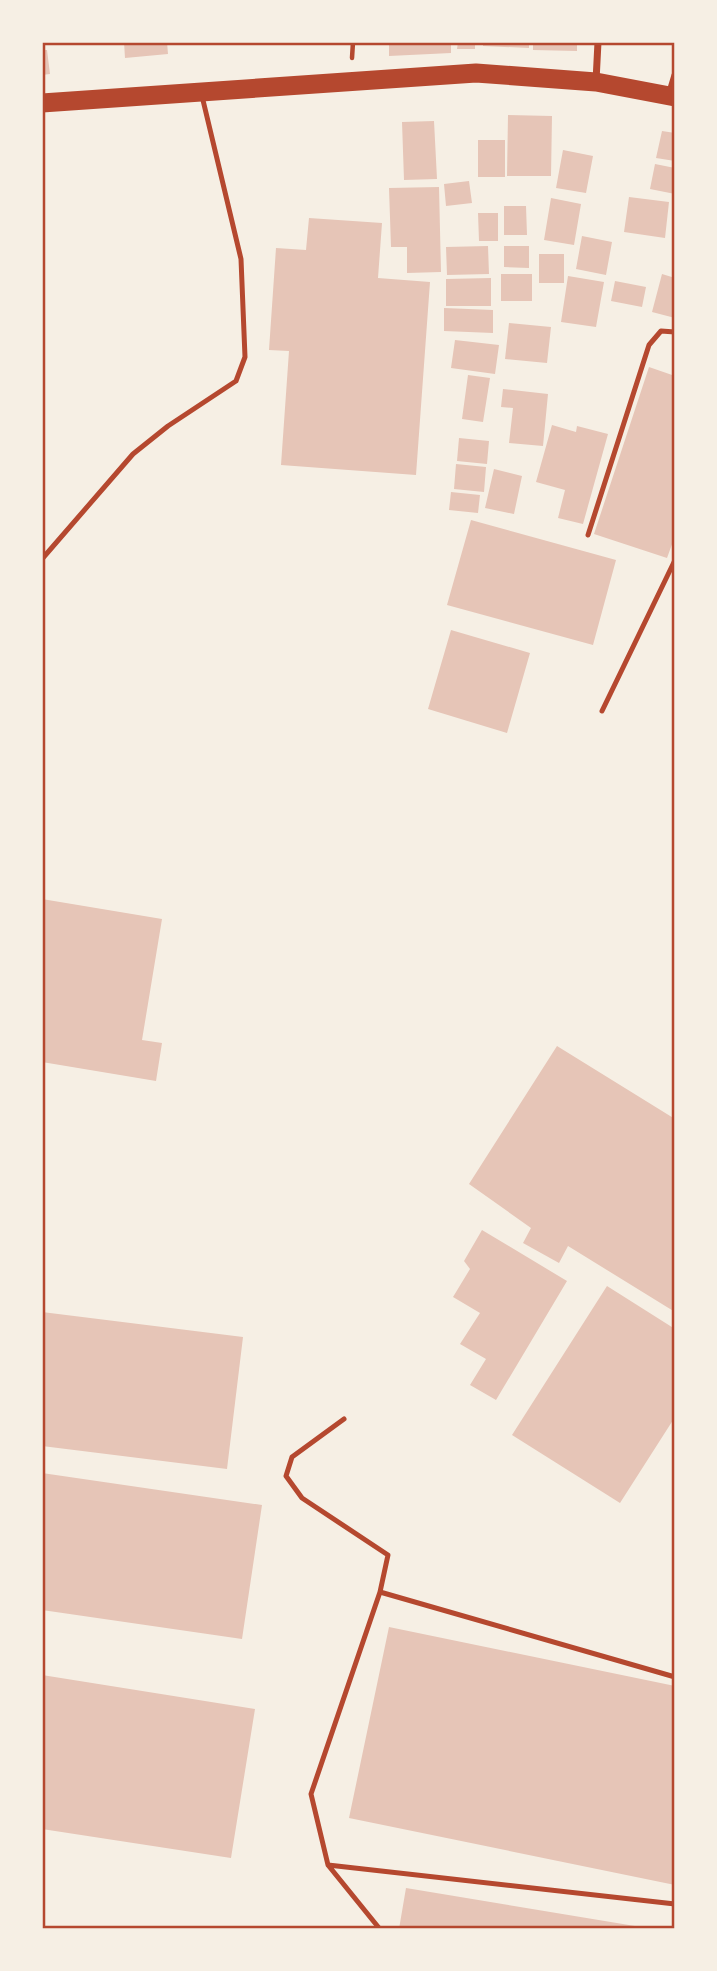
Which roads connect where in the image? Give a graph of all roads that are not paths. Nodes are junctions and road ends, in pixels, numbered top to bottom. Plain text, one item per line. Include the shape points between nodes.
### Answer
1 (598, 42) edge
2 (675, 75) edge
3 (596, 82) junction
4 (202, 93) junction
5 (672, 96) edge
6 (42, 103) edge
7 (675, 332) edge
8 (588, 535) dead end
9 (42, 559) edge
10 (675, 560) edge
11 (602, 711) dead end
12 (344, 1419) dead end
13 (380, 1592) junction
14 (675, 1677) edge
15 (328, 1865) junction
16 (675, 1904) edge
17 (379, 1928) edge

1 - 3 street
2 - 5 street
3 - 4 highway via 475,73
3 - 5 highway
4 - 6 highway
4 - 9 lane via 241,258 245,357 236,381 133,454
7 - 8 lane via 661,331 649,345
10 - 11 lane
12 - 13 lane via 292,1457 286,1476 302,1498 388,1556
13 - 14 lane
13 - 15 lane via 311,1794
15 - 16 lane
15 - 17 lane

